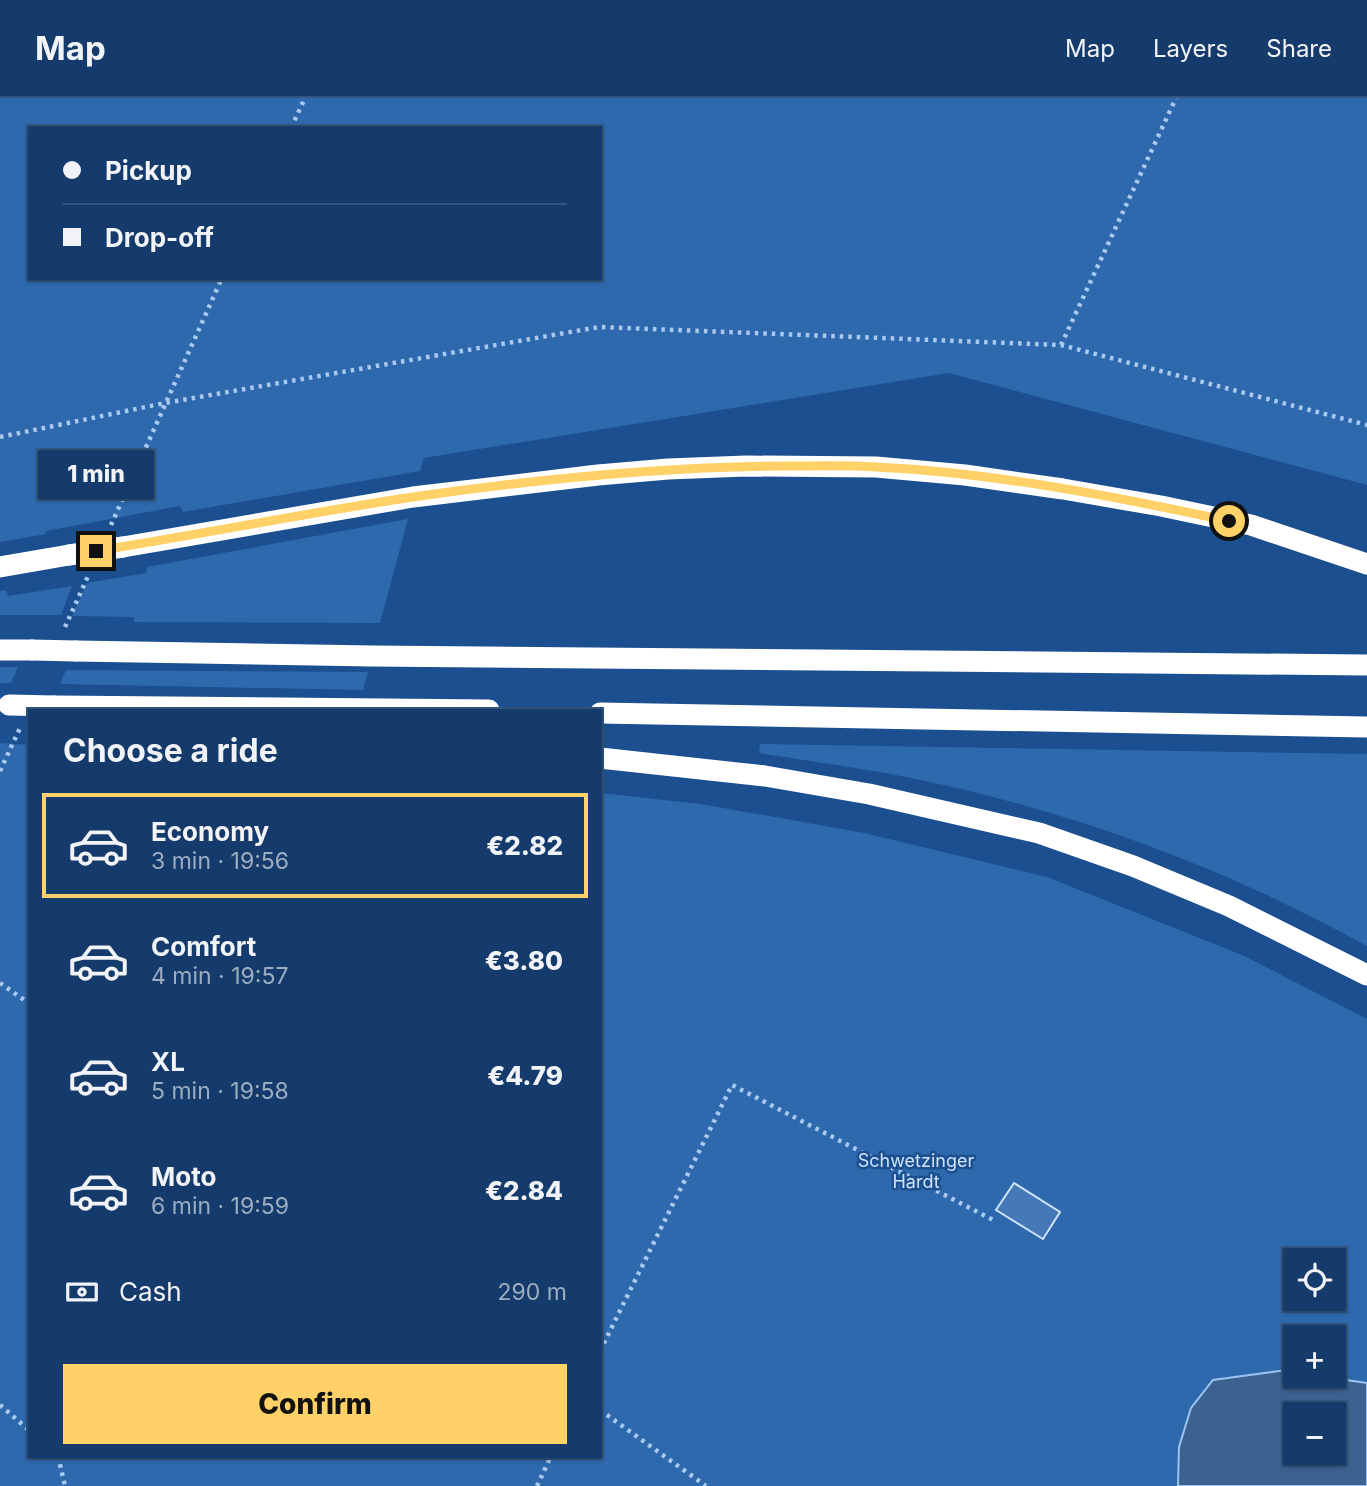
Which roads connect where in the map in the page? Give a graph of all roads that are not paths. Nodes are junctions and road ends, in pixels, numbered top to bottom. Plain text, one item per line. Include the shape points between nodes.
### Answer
1 (1367, 564) edge
2 (0, 567) edge
3 (0, 650) edge
4 (1367, 665) edge
5 (4, 705) edge
6 (159, 706) junction
7 (177, 709) edge
8 (406, 709) edge
9 (602, 713) edge
10 (1367, 727) edge
11 (602, 758) edge
12 (1367, 975) edge

1 - 2 highway, bridge via 1251,525 1063,489 876,467 746,466 598,475 414,497
3 - 4 highway, bridge
5 - 6 highway, bridge
6 - 7 highway
6 - 8 highway
9 - 10 highway
11 - 12 highway via 778,778 1039,833 1229,906

